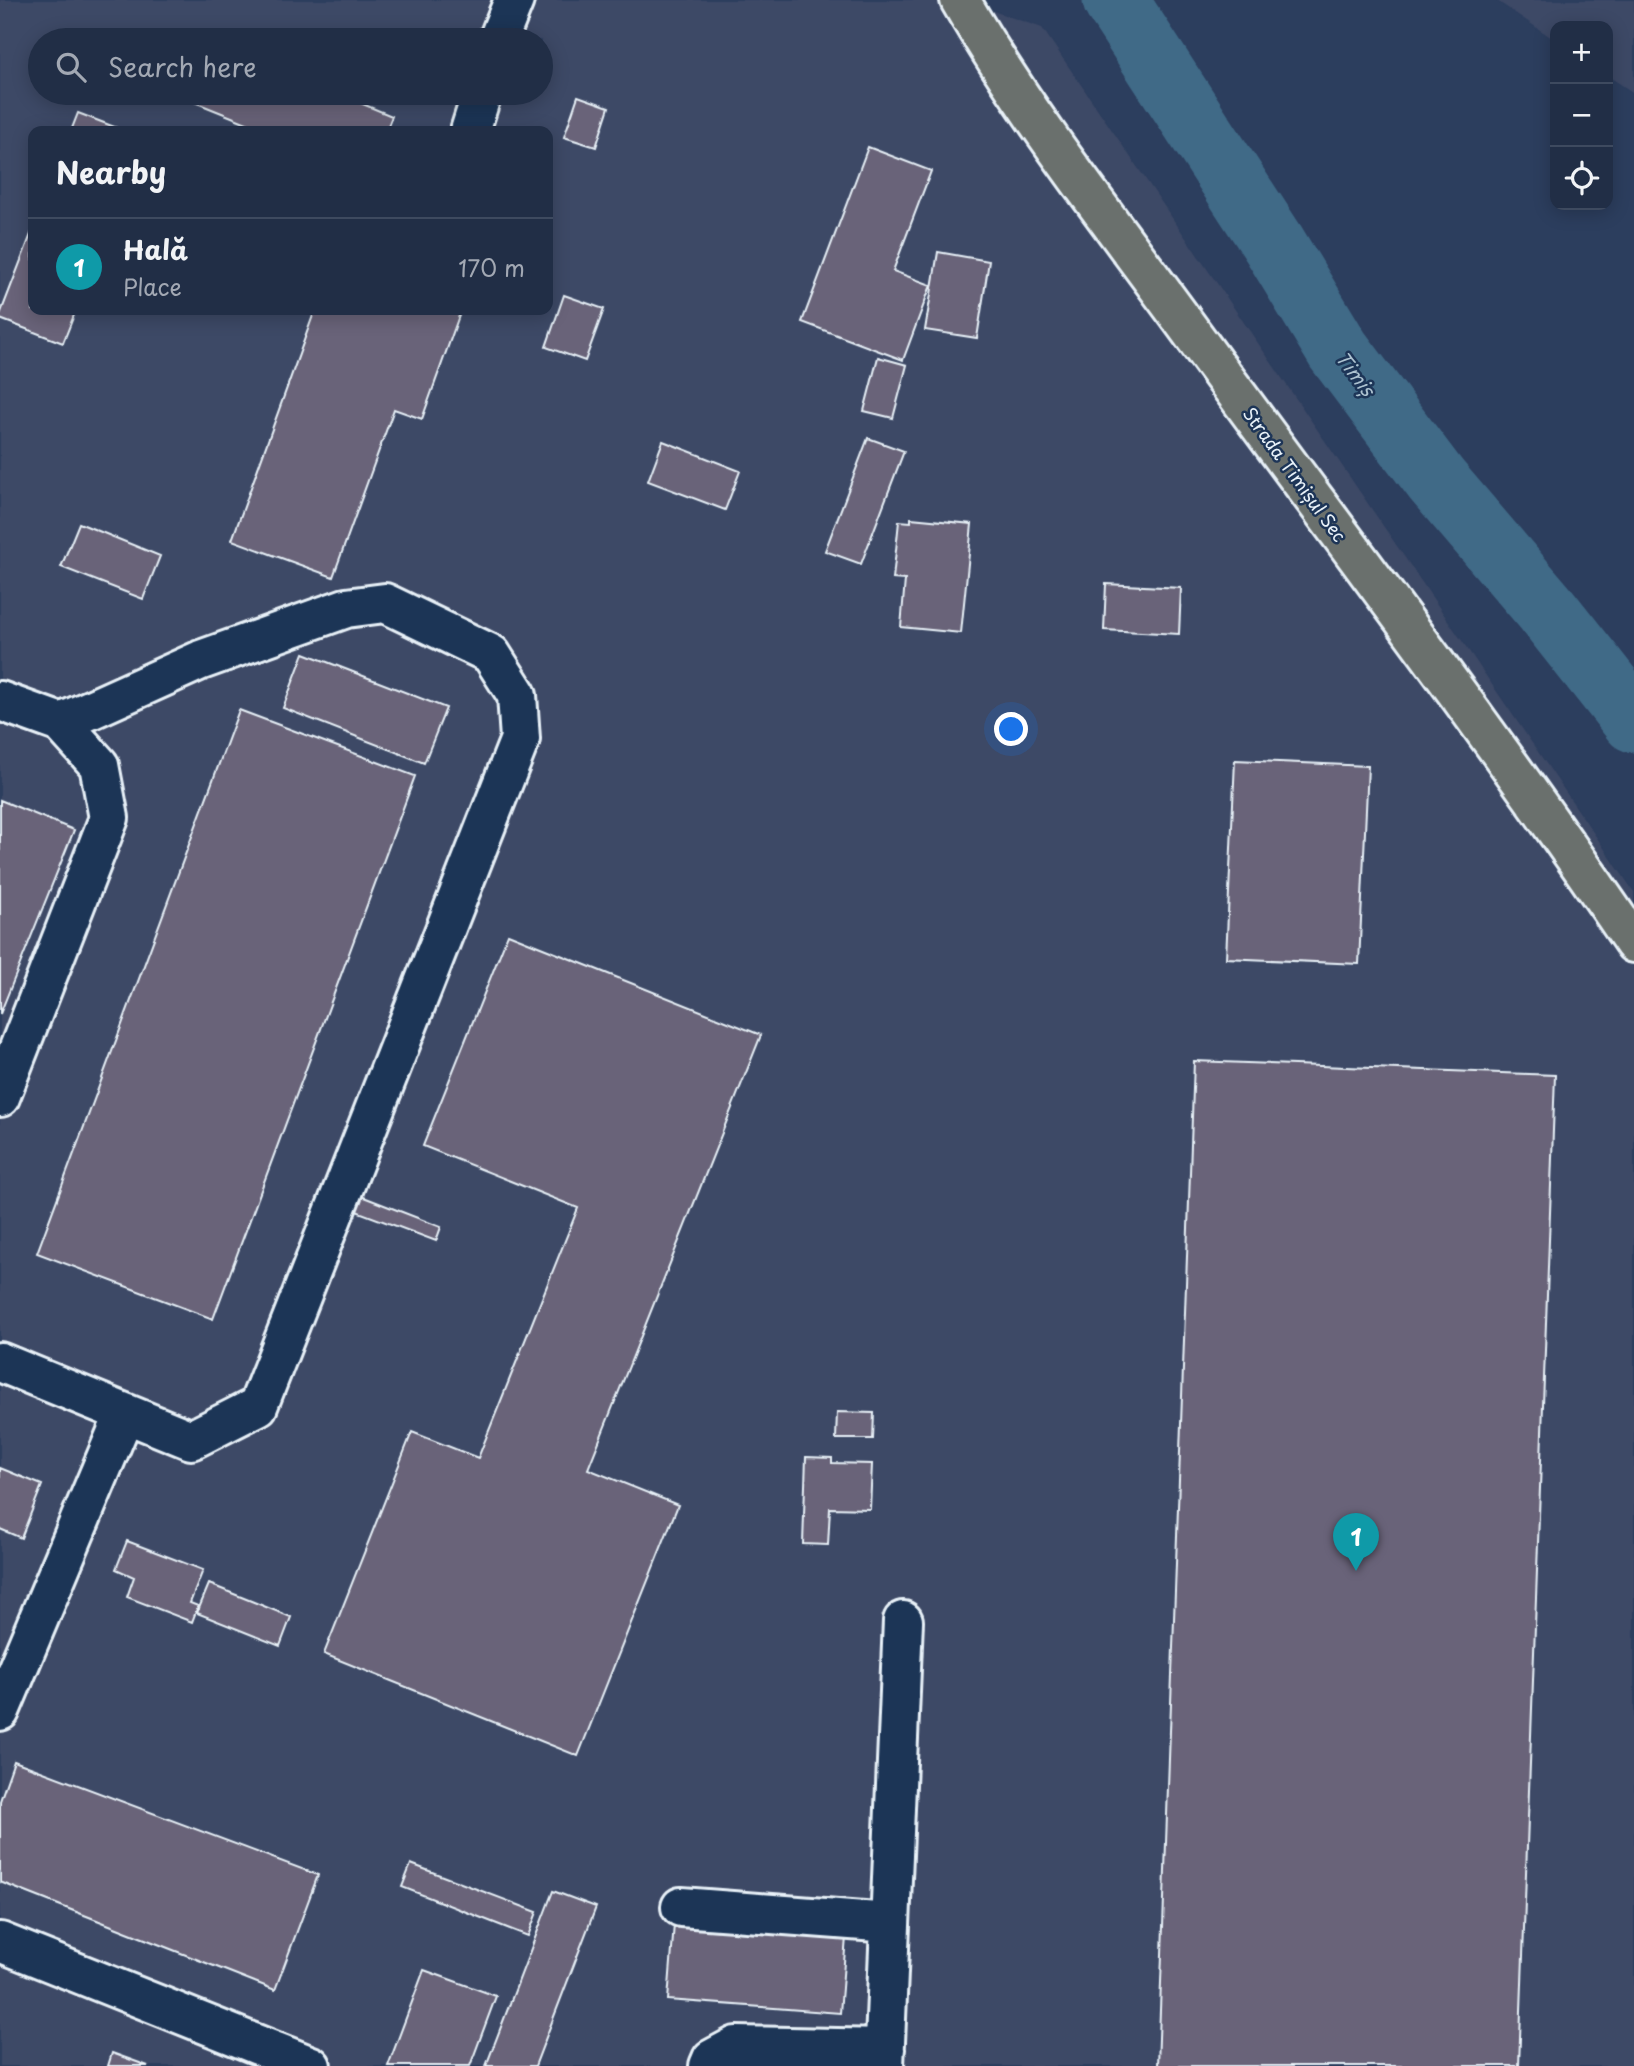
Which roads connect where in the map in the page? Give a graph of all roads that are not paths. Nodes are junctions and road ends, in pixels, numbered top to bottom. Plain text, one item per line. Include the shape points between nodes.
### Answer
1 (514, 0) edge
2 (960, 0) edge
3 (503, 28) edge
4 (478, 105) edge
5 (472, 126) edge
6 (0, 701) edge
7 (61, 723) junction
8 (1634, 943) edge
9 (0, 1097) edge
10 (0, 1362) edge
11 (125, 1413) junction
12 (903, 1621) dead end
13 (0, 1711) edge
14 (681, 1907) dead end
15 (890, 1923) junction
16 (0, 1942) edge
17 (885, 2057) edge
18 (311, 2066) edge
19 (709, 2066) edge

1 - 3 street
2 - 8 main road, Strada Timișul Sec via 1044,129 1541,808
4 - 5 street
6 - 7 street
7 - 9 street via 99,765 109,818
7 - 11 street via 201,660 346,608 386,603 491,654 517,695 520,739 258,1406 191,1440
10 - 11 street
11 - 13 street
12 - 15 street
14 - 15 street
15 - 17 street
16 - 18 street
17 - 19 street via 736,2046 712,2059

